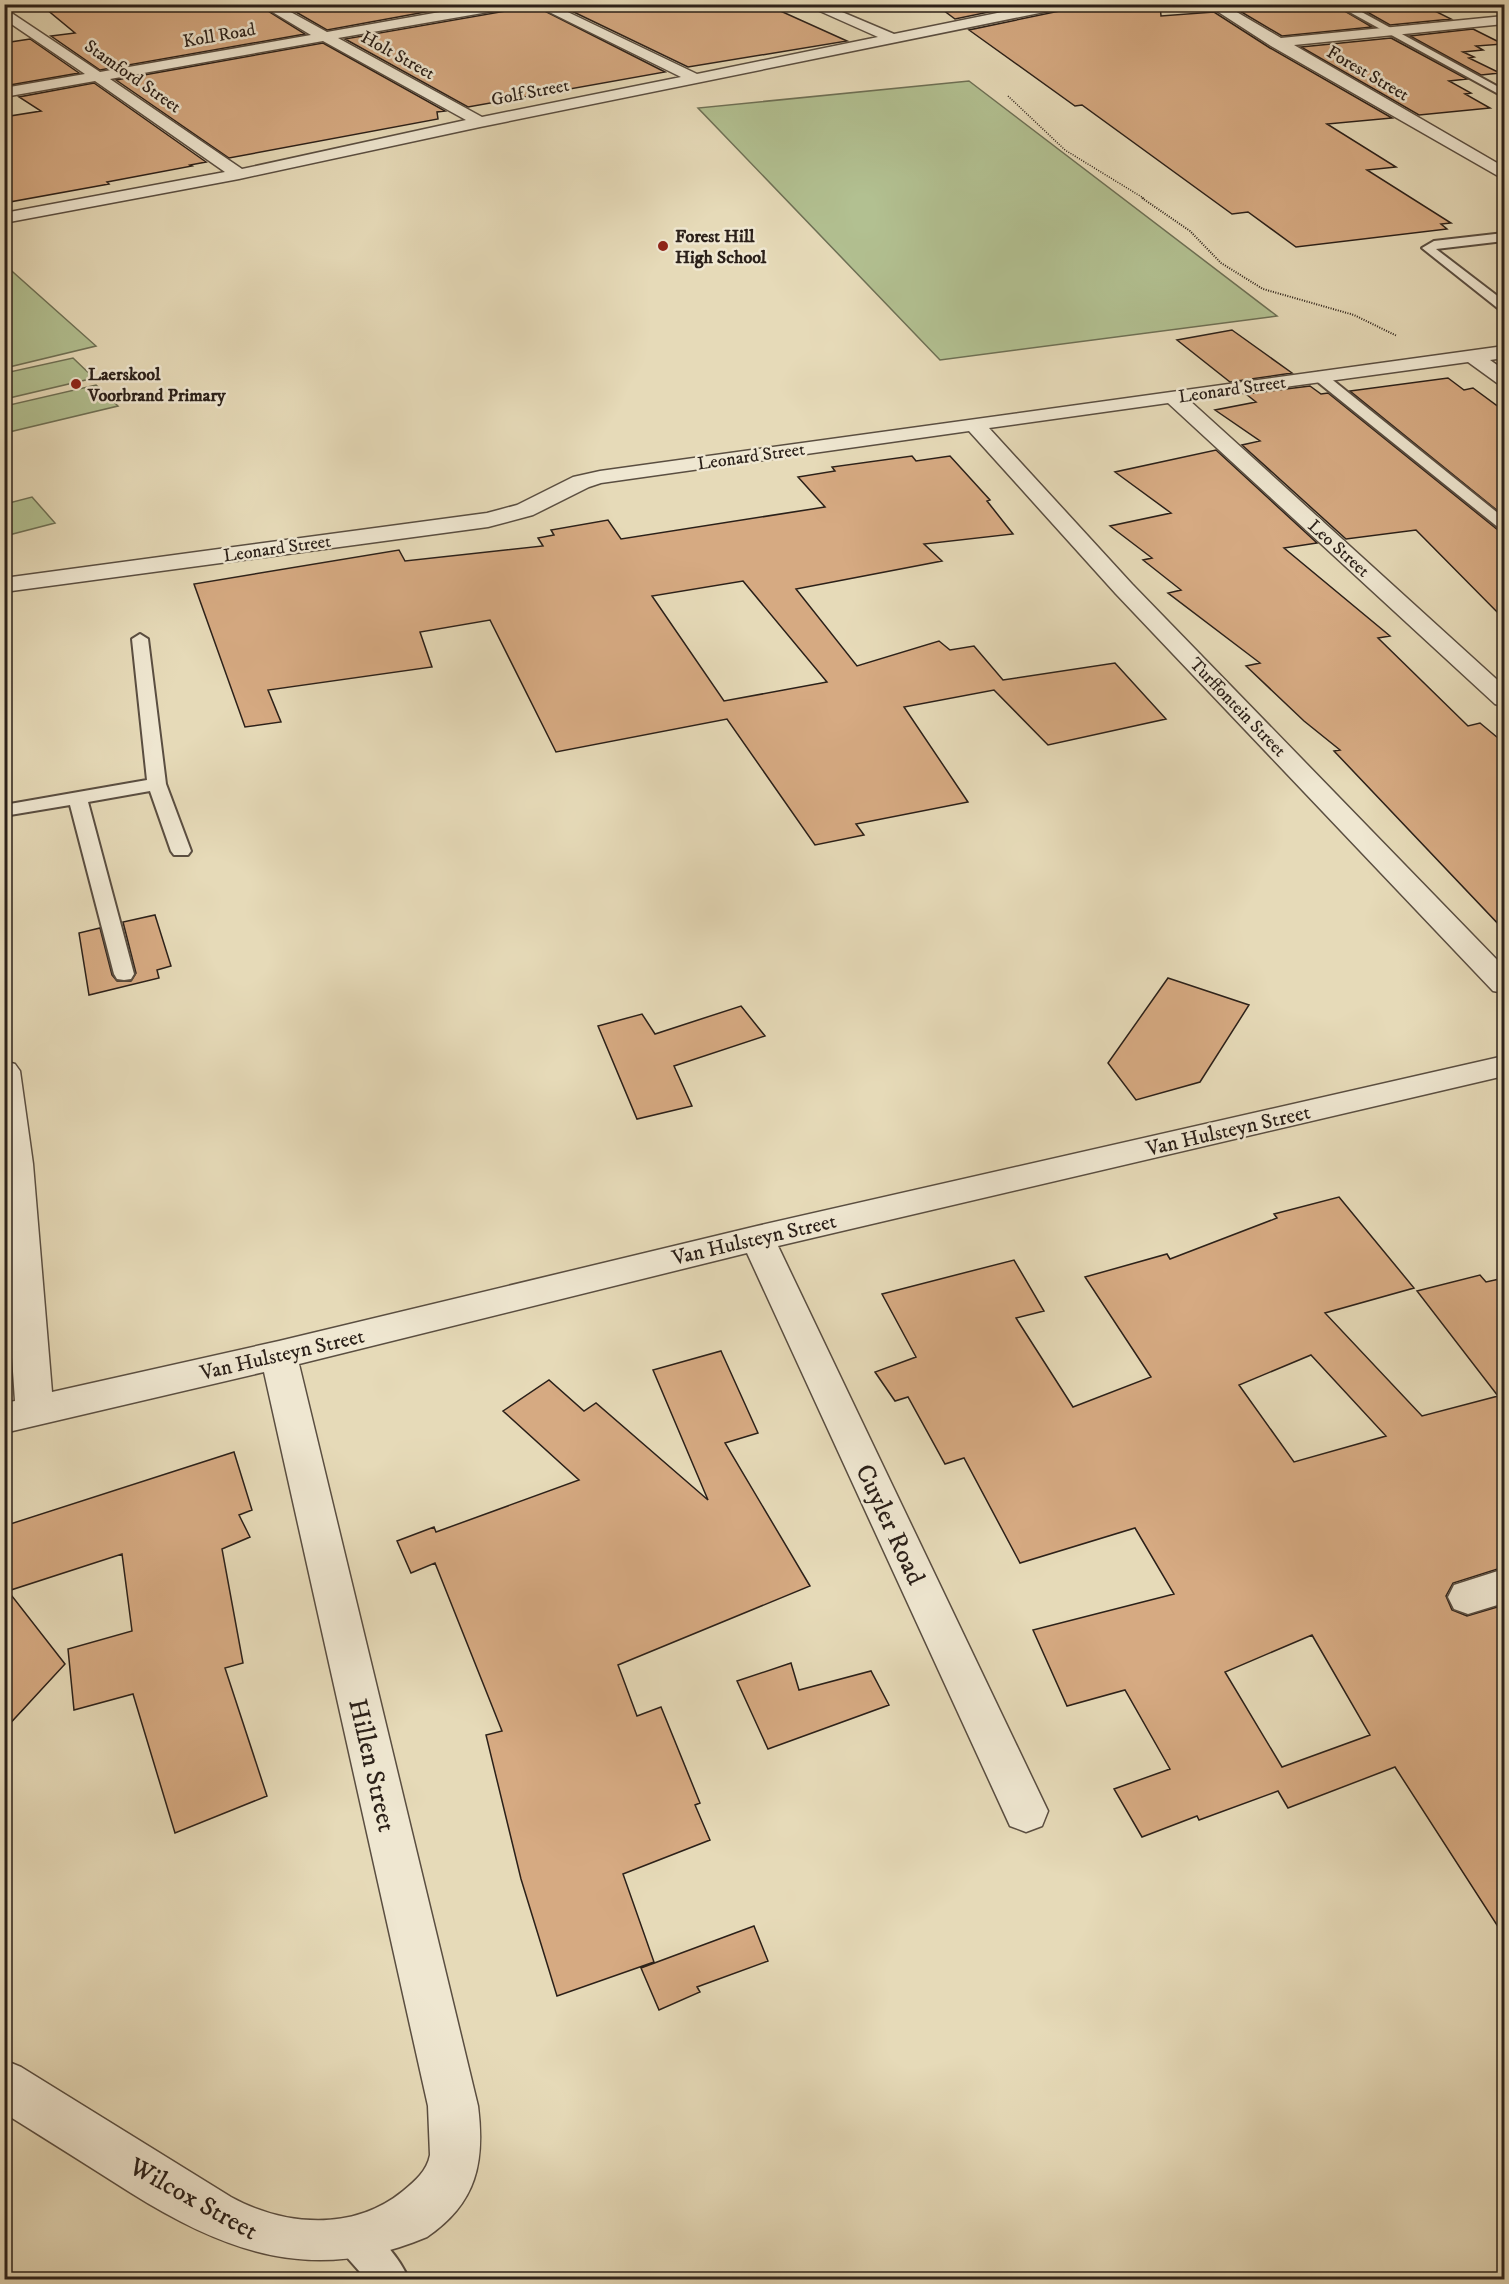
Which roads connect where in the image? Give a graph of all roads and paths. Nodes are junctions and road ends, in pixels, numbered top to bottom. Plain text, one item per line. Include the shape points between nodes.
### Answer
1 (266, 4) edge
2 (511, 4) edge
3 (539, 4) edge
4 (810, 4) edge
5 (1064, 4) edge
6 (1212, 4) edge
7 (1339, 4) edge
8 (1473, 9) dead end
9 (4, 12) edge
10 (1502, 22) edge
11 (1388, 32) junction
12 (324, 37) junction
13 (894, 39) junction
14 (1276, 43) junction
15 (99, 76) junction
16 (697, 78) junction
17 (4, 93) edge
18 (1504, 94) edge
19 (1008, 96) dead end
20 (480, 122) junction
21 (239, 174) junction
22 (1504, 174) edge
23 (4, 218) edge
24 (1504, 237) edge
25 (1504, 307) edge
26 (1504, 352) edge
27 (1472, 356) junction
28 (1437, 361) junction
29 (1319, 376) junction
30 (1504, 379) edge
31 (1173, 397) junction
32 (975, 425) junction
33 (1504, 525) edge
34 (4, 585) edge
35 (140, 639) dead end
36 (1504, 699) edge
37 (157, 784) junction
38 (78, 799) junction
39 (4, 812) edge
40 (181, 851) dead end
41 (124, 974) dead end
42 (1504, 984) edge
43 (1504, 1066) edge
44 (4, 1071) edge
45 (757, 1238) junction
46 (279, 1355) junction
47 (20, 1414) edge
48 (1026, 1811) dead end
49 (4, 2084) edge
50 (453, 2175) joint
51 (357, 2241) junction
52 (391, 2280) edge

1 - 12 street, Holt Street
2 - 12 street, Koll Road
3 - 16 street
4 - 13 street
5 - 13 street, Golf Street
6 - 14 street, Forest Street
7 - 11 lane
8 - 10 street
9 - 15 street, Stamford Street
10 - 11 street
11 - 14 street
11 - 18 lane
12 - 15 street, Koll Road
12 - 20 street, Holt Street
13 - 16 street, Golf Street
14 - 22 street, Forest Street
15 - 17 street, Koll Road
15 - 21 street, Stamford Street
16 - 20 street, Golf Street
19 - 28 path via 1065,150 1157,207 1190,231 1221,263 1263,289 1354,315 1386,329
20 - 21 street, Golf Street
21 - 23 street, Golf Street
24 - 25 lane via 1428,248
26 - 27 street, Leonard Street
27 - 28 street, Leonard Street
27 - 30 street
28 - 29 street, Leonard Street
29 - 31 street, Leonard Street
29 - 33 lane
31 - 32 street, Leonard Street
31 - 36 street, Leo Street
32 - 34 street, Leonard Street via 600,477 581,482 525,510 488,520
32 - 42 street, Turffontein Street via 1124,589
35 - 37 lane
37 - 38 lane
37 - 40 lane
38 - 39 lane
38 - 41 lane
43 - 45 street, Van Hulsteyn Street
44 - 47 street via 16,1164
45 - 46 street, Van Hulsteyn Street
45 - 48 street, Cuyler Road
46 - 47 street, Van Hulsteyn Street
46 - 50 street, Hillen Street via 453,2106 457,2140
49 - 51 street, Wilcox Street via 240,2229 279,2243 317,2246
50 - 51 street, Wilcox Street via 429,2204 397,2229
51 - 52 lane

